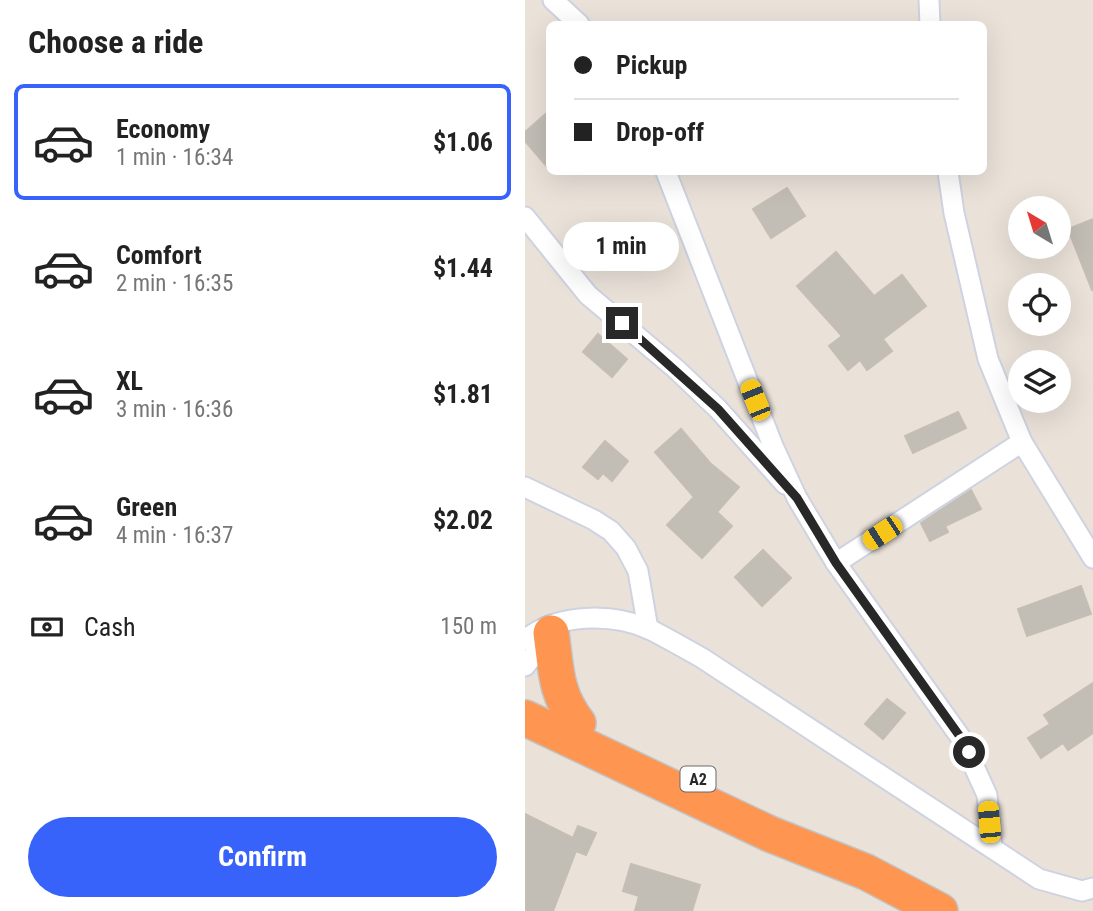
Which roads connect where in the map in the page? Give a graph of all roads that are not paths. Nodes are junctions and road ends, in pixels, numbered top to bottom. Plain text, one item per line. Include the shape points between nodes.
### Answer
1 (553, 0) edge
2 (929, 0) edge
3 (576, 21) edge
4 (930, 21) edge
5 (667, 175) edge
6 (948, 175) edge
7 (525, 217) edge
8 (1022, 442) junction
9 (525, 486) edge
10 (797, 498) junction
11 (1093, 558) edge
12 (836, 563) junction
13 (648, 629) junction
14 (542, 630) edge
15 (525, 666) edge
16 (525, 696) edge
17 (525, 718) edge
18 (578, 723) junction
19 (992, 848) junction
20 (866, 872) junction
21 (1093, 888) edge
22 (940, 911) edge

1 - 3 street
2 - 4 street
5 - 10 street
6 - 8 street via 988,359
7 - 10 street via 588,295 718,409
8 - 11 street
8 - 12 street
9 - 13 street via 594,520 626,548 638,571
10 - 12 street
12 - 19 street via 961,738 987,795
13 - 14 street via 624,621
13 - 19 street via 702,658
14 - 15 street
14 - 18 highway via 560,694
16 - 18 highway, A2
17 - 20 highway, A2 via 771,834
18 - 20 highway, A2 via 744,799 829,843
19 - 21 street via 1039,879 1082,891
20 - 22 highway, A2

